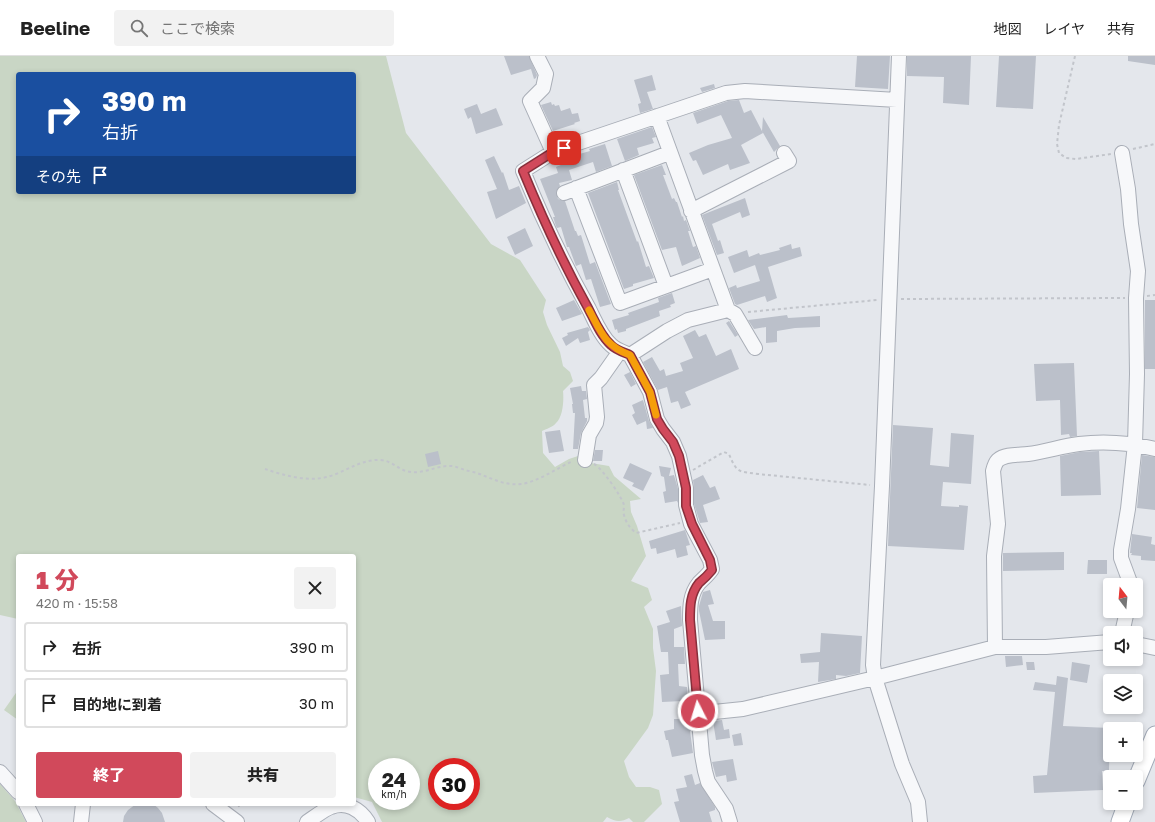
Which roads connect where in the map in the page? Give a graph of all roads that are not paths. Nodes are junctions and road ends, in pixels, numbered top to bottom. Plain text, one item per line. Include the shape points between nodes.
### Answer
1 (537, 56) edge
2 (899, 56) edge
3 (897, 100) junction
4 (657, 116) junction
5 (553, 152) junction
6 (669, 153) junction
7 (784, 153) dead end
8 (1122, 153) road end
9 (623, 170) junction
10 (691, 211) junction
11 (713, 269) junction
12 (666, 286) junction
13 (731, 312) junction
14 (755, 348) dead end
15 (625, 353) junction
16 (1135, 444) junction
17 (1155, 449) edge
18 (585, 460) road end
19 (1128, 578) edge
20 (1103, 643) edge
21 (1143, 645) edge
22 (995, 647) junction
23 (1155, 648) edge
24 (875, 678) junction
25 (698, 711) junction
26 (1155, 735) edge
27 (1141, 770) edge
28 (0, 772) edge
29 (16, 790) edge
30 (27, 806) edge
31 (83, 806) edge
32 (215, 806) edge
33 (336, 806) edge
34 (345, 806) edge
35 (1124, 810) edge
36 (230, 821) edge
37 (35, 822) edge
38 (81, 822) edge
39 (307, 822) edge
40 (368, 822) edge
41 (730, 822) edge
42 (920, 822) edge
43 (1120, 822) edge

1 - 5 street via 546,74 543,88 530,101
2 - 3 street
3 - 4 street via 744,91 726,94
3 - 24 street via 873,665
4 - 5 street
4 - 6 street
5 - 15 street via 523,171 585,303 611,346
6 - 9 street
6 - 10 street
7 - 10 street via 789,161
8 - 16 street via 1138,271
9 - 12 street
9 - 12 street via 570,190 620,302
10 - 11 street
11 - 12 street
11 - 13 street
13 - 14 street
13 - 15 street via 688,320
15 - 18 street via 594,385 597,417 589,435
15 - 25 street via 650,392 657,419 679,456 690,520 710,560 712,570 693,593 690,606
16 - 17 street
16 - 19 street via 1121,550
16 - 22 street via 1078,444 1011,456 1000,459 996,464 993,471 998,524 994,556
20 - 22 street via 1046,647
21 - 23 street
22 - 24 street
24 - 25 street via 743,709
24 - 42 street via 902,764 918,802
25 - 41 street via 702,755 708,782 726,809
26 - 27 main road
28 - 29 street
30 - 37 street
31 - 38 street
32 - 36 street
33 - 39 street via 330,807
34 - 40 street via 359,810
35 - 43 main road

